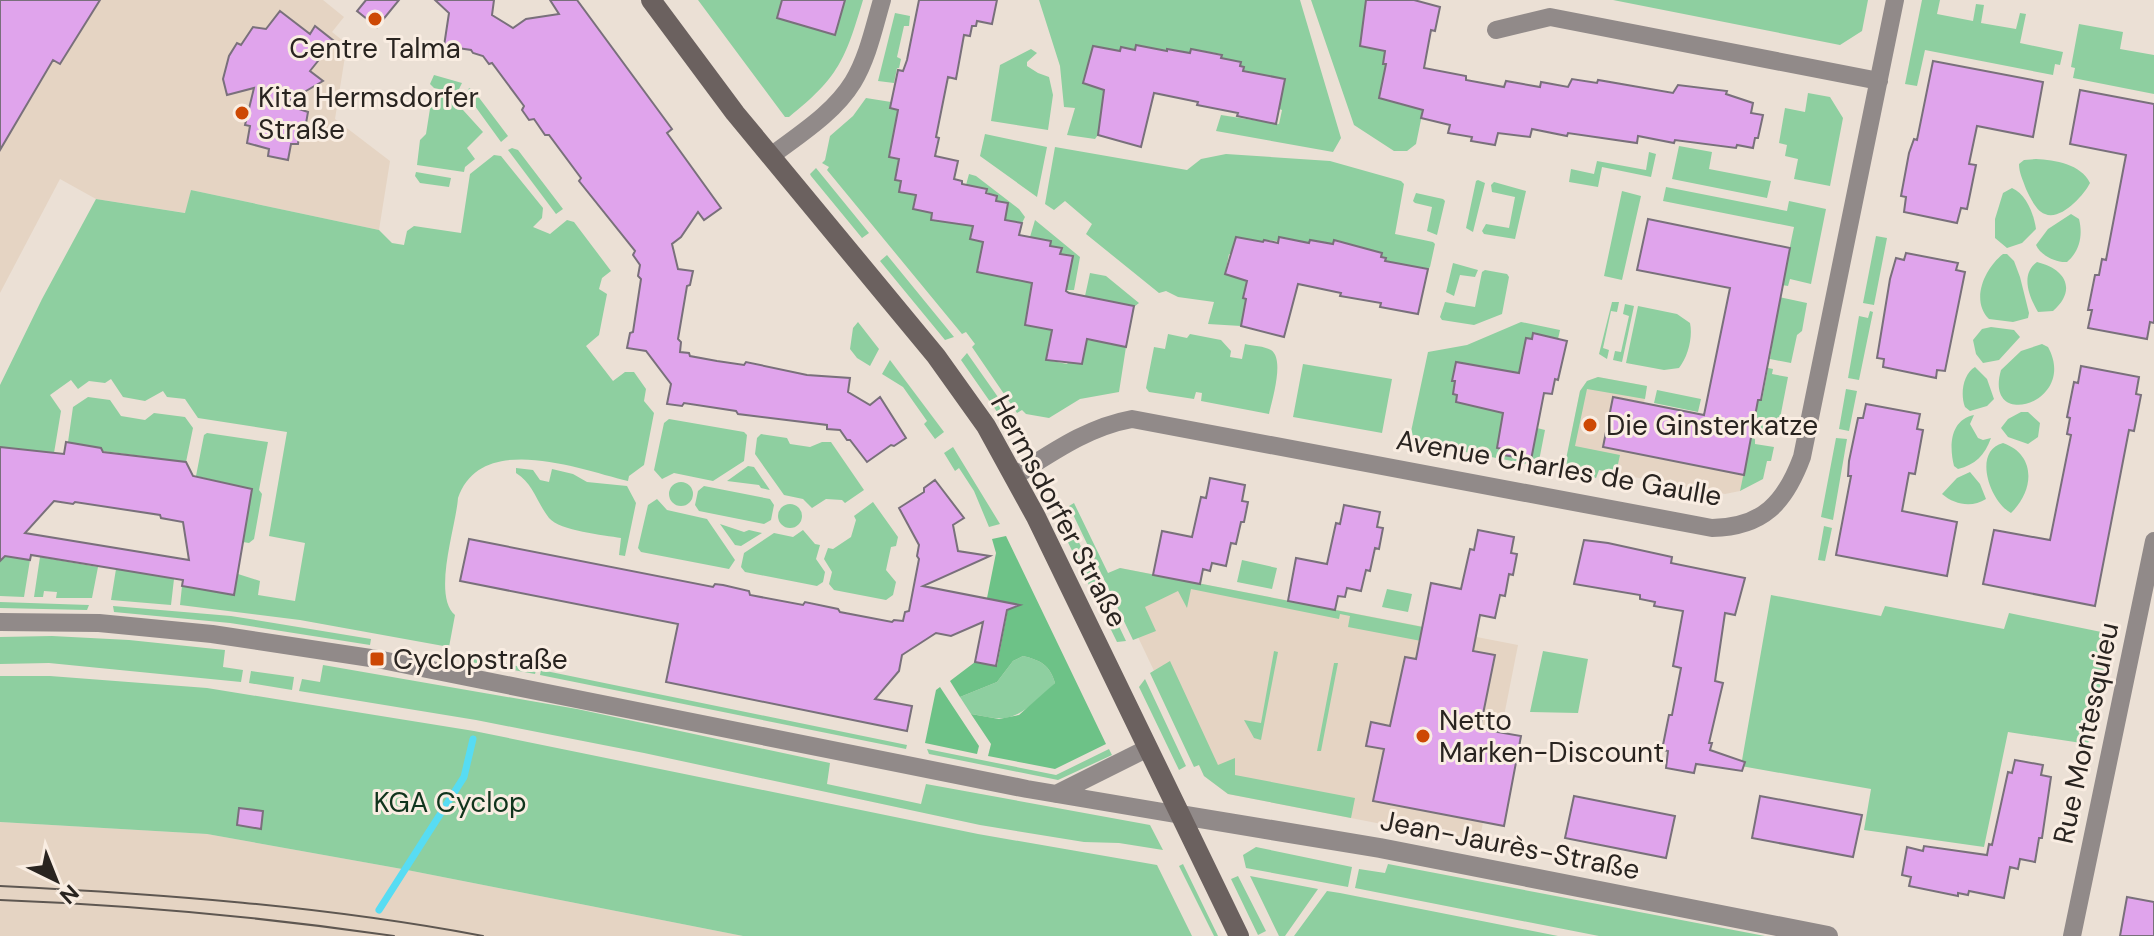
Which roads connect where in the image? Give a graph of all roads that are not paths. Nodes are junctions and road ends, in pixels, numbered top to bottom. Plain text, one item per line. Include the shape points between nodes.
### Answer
1 (651, 0) edge
2 (882, 0) edge
3 (1895, 0) edge
4 (1496, 30) dead end
5 (1879, 81) junction
6 (771, 156) junction
7 (1015, 476) junction
8 (2154, 541) edge
9 (0, 622) edge
10 (1148, 748) junction
11 (1056, 794) junction
12 (1181, 815) junction
13 (1239, 936) edge
14 (1828, 936) edge
15 (2072, 936) edge

1 - 6 main road, Hermsdorfer Straße
2 - 6 street via 868,50 843,96
3 - 5 street, Avenue Charles de Gaulle
4 - 5 street via 1550,17
5 - 7 street, Avenue Charles de Gaulle via 1802,457 1783,497 1760,517 1730,528 1712,528 1132,419 1080,436
6 - 7 main road, Hermsdorfer Straße via 936,356
7 - 10 main road, Hermsdorfer Straße
8 - 15 street, Rue Montesquieu
9 - 11 street via 99,623 377,659
10 - 11 street
10 - 12 main road, Hermsdorfer Straße
11 - 12 street
12 - 13 main road, Hermsdorfer Straße
12 - 14 street, Jean-Jaurès-Straße via 1380,848

